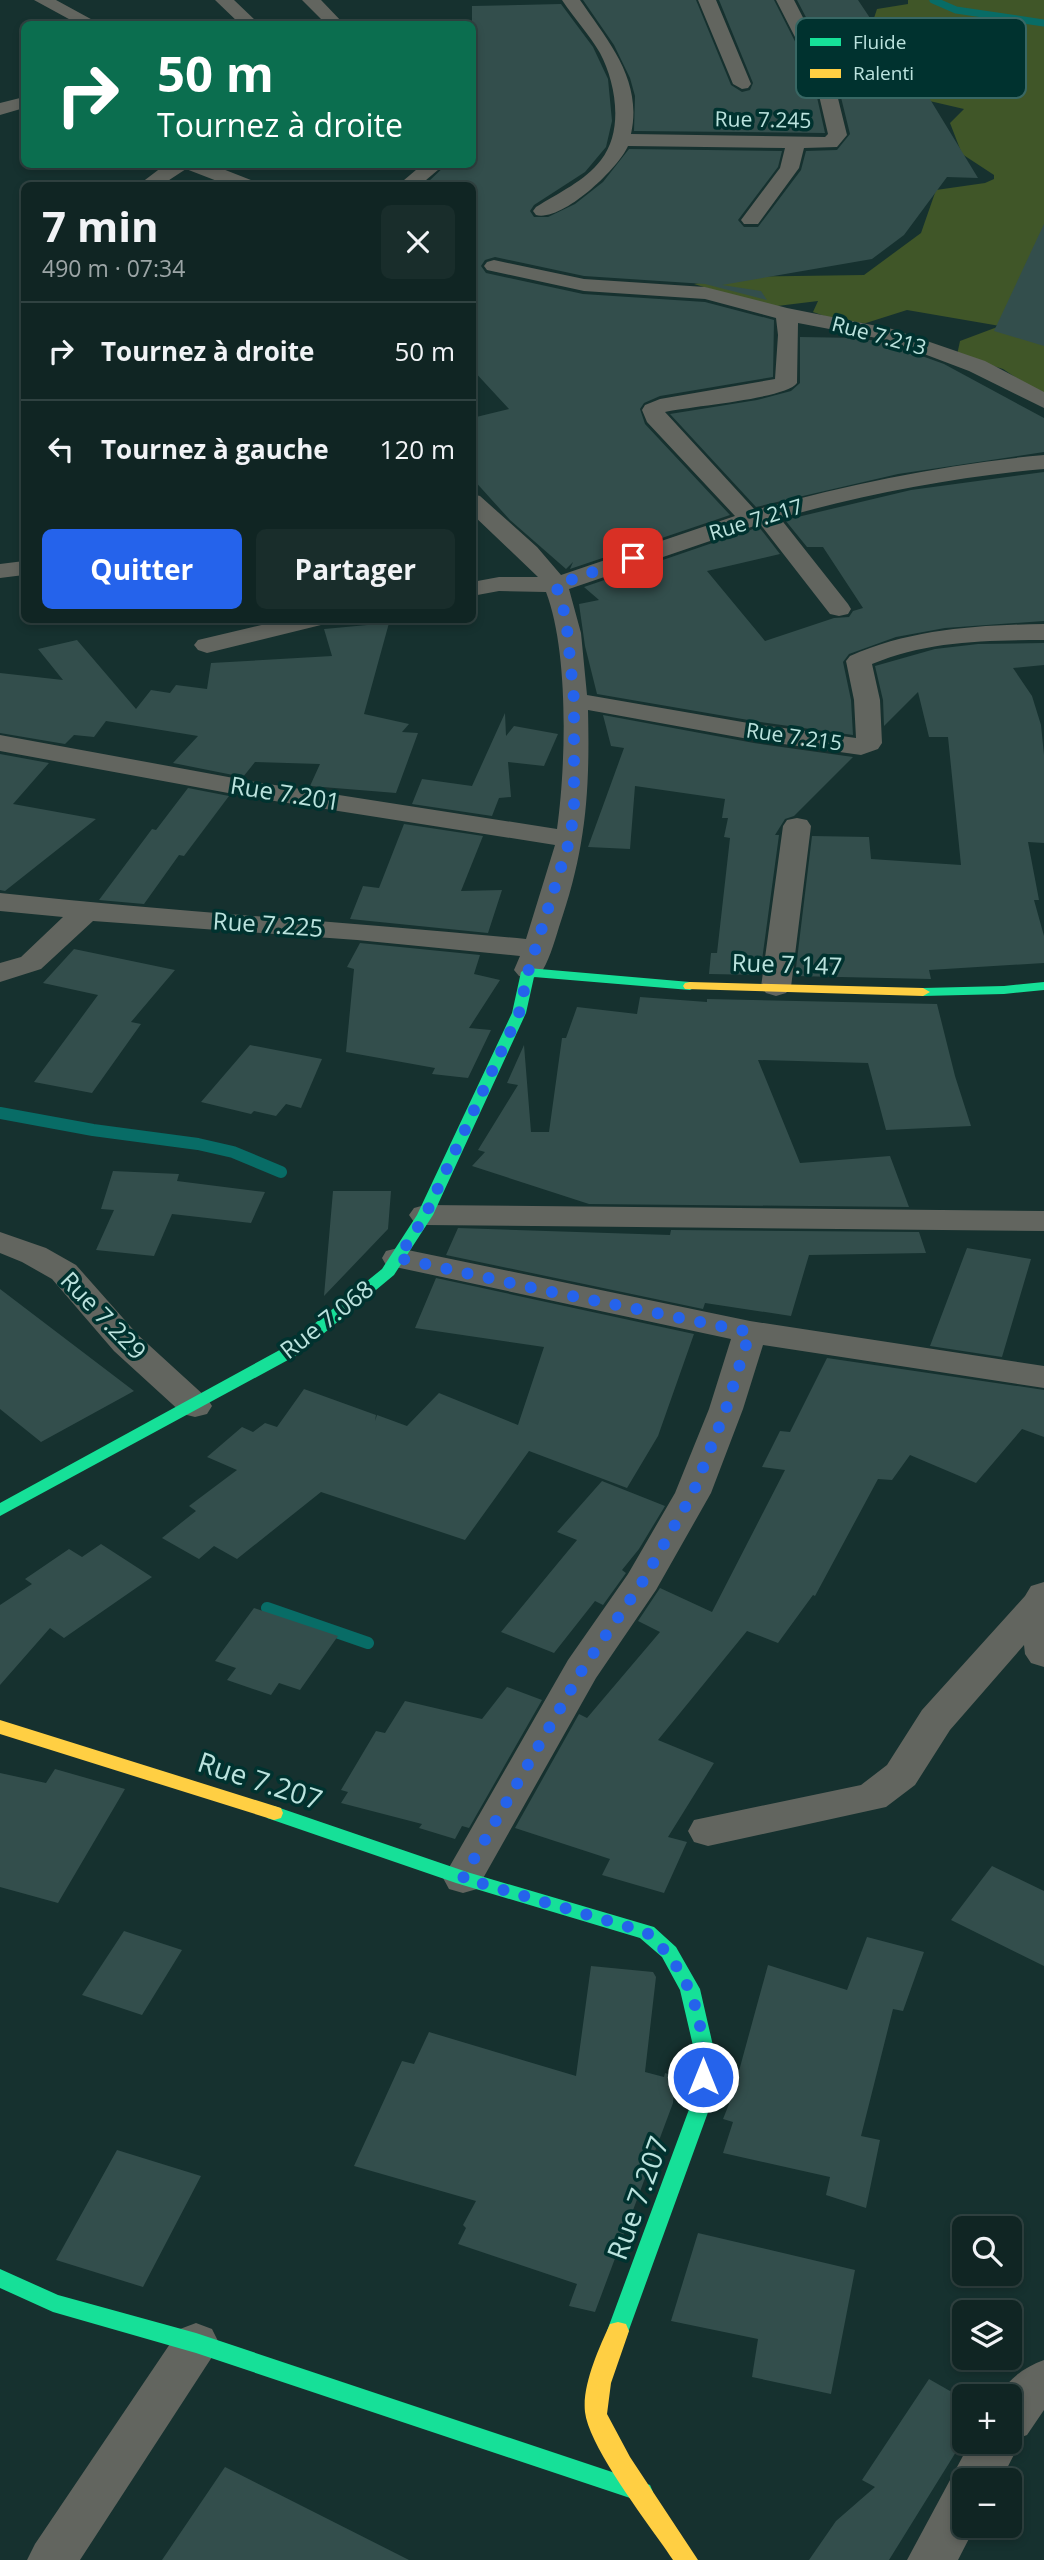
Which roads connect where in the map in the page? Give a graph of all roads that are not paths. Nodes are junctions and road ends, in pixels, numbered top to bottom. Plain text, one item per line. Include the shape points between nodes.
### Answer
1 (43, 0) edge
2 (223, 0) edge
3 (311, 0) edge
4 (571, 0) edge
5 (707, 0) edge
6 (785, 0) edge
7 (85, 21) edge
8 (247, 21) edge
9 (332, 21) edge
10 (796, 21) edge
11 (742, 84) dead end
12 (829, 98) edge
13 (21, 104) edge
14 (0, 109) edge
15 (622, 140) junction
16 (796, 143) junction
17 (174, 168) edge
18 (202, 168) edge
19 (431, 168) edge
20 (152, 182) edge
21 (238, 182) edge
22 (411, 182) edge
23 (542, 211) dead end
24 (751, 220) dead end
25 (494, 266) dead end
26 (786, 314) junction
27 (1044, 401) edge
28 (1044, 462) edge
29 (476, 505) edge
30 (758, 517) junction
31 (21, 568) edge
32 (0, 571) edge
33 (556, 585) junction
34 (476, 588) edge
35 (839, 609) dead end
36 (299, 623) edge
37 (1044, 632) edge
38 (207, 645) dead end
39 (574, 700) junction
40 (0, 743) edge
41 (797, 826) dead end
42 (570, 839) junction
43 (0, 902) edge
44 (86, 912) junction
45 (533, 960) junction
46 (0, 973) edge
47 (1044, 986) edge
48 (776, 987) junction
49 (425, 1216) junction
50 (1044, 1221) edge
51 (0, 1242) edge
52 (398, 1258) junction
53 (750, 1332) junction
54 (1044, 1377) edge
55 (195, 1406) junction
56 (0, 1510) edge
57 (1042, 1599) edge
58 (1044, 1654) edge
59 (0, 1727) edge
60 (708, 1831) dead end
61 (463, 1878) junction
62 (0, 2278) edge
63 (196, 2343) junction
64 (1044, 2381) edge
65 (1022, 2400) edge
66 (642, 2492) junction
67 (952, 2522) edge
68 (681, 2557) edge
69 (52, 2560) edge
70 (932, 2560) edge

1 - 7 street
2 - 8 street
3 - 9 street
4 - 15 street via 613,61 620,84
5 - 11 street
6 - 10 street, Rue 7.245
12 - 16 street, Rue 7.245 via 838,135 830,143
13 - 14 street
15 - 16 street, Rue 7.245
15 - 23 street via 608,165
16 - 24 street via 789,167
17 - 20 street
18 - 21 street
19 - 22 street
25 - 26 street, Rue 7.213 via 584,285 705,293
26 - 27 street, Rue 7.213 via 892,335 976,366
26 - 30 street via 786,383 653,410
28 - 30 street, Rue 7.217 via 920,477
29 - 33 street, Rue 7.068
30 - 33 street, Rue 7.217
30 - 35 street
31 - 32 street
33 - 34 street, Rue 7.217
33 - 39 street, Rue 7.068 via 566,618
36 - 38 street
37 - 39 street, Rue 7.215 via 931,639 881,649 859,661 870,743 862,747
39 - 42 street, Rue 7.068
40 - 42 street, Rue 7.201 via 250,789
41 - 48 street
42 - 45 street, Rue 7.068
43 - 44 street, Rue 7.225
44 - 45 street, Rue 7.225 via 357,931
44 - 46 street via 31,963
45 - 48 street, Rue 7.147 via 662,985
45 - 49 street, Rue 7.068 via 519,1013
47 - 48 street, Rue 7.147 via 942,992
49 - 50 street
49 - 52 street, Rue 7.068
51 - 55 street, Rue 7.229 via 64,1272 126,1343
52 - 53 street
52 - 55 street, Rue 7.068 via 360,1297 293,1350
53 - 54 street
53 - 61 street via 693,1493 643,1581 582,1670
55 - 56 street, Rue 7.068
57 - 58 street
57 - 60 street via 936,1720 901,1775 872,1797
59 - 61 street, Rue 7.207 via 247,1802
61 - 66 street, Rue 7.207 via 646,1932 669,1952 690,1989 704,2050 701,2104 604,2372 596,2414
62 - 63 street via 53,2303
63 - 66 street
63 - 69 street
64 - 65 street
66 - 68 street, Rue 7.207
67 - 70 street

